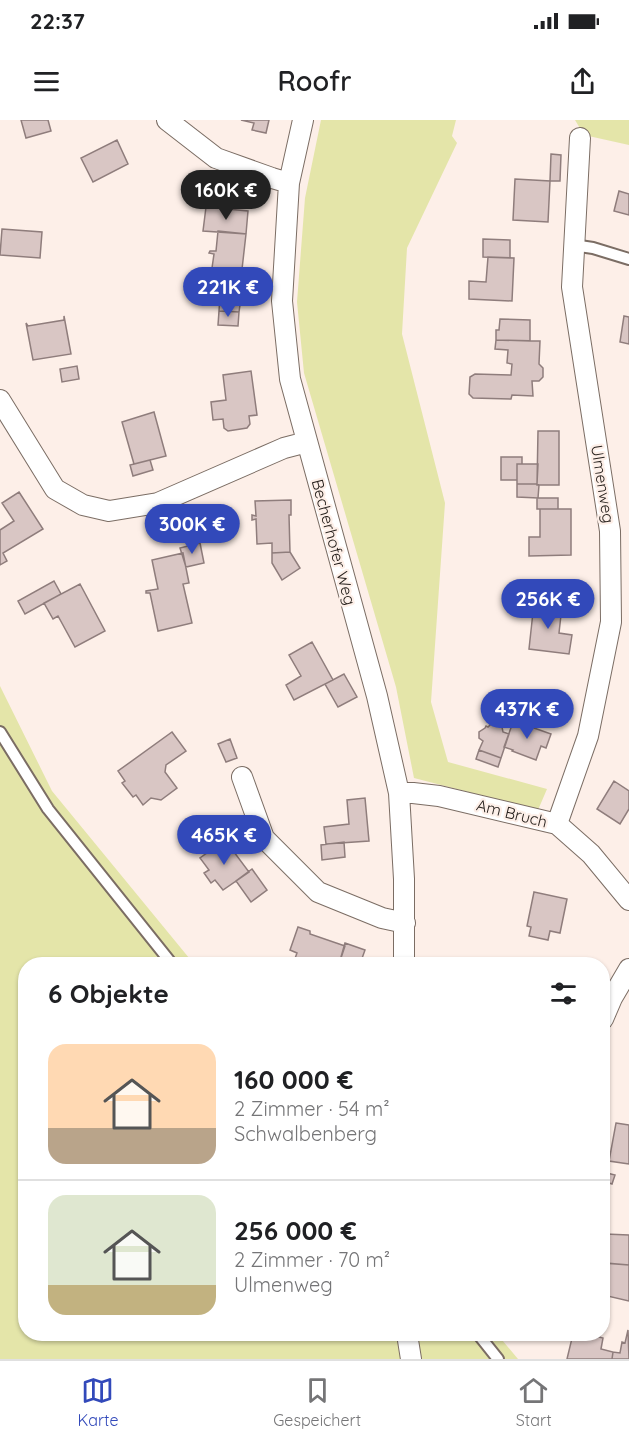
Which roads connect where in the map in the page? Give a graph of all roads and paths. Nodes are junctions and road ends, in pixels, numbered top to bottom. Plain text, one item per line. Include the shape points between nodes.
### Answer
1 (167, 120) edge
2 (303, 120) edge
3 (580, 138) dead end
4 (289, 183) junction
5 (573, 245) junction
6 (629, 259) edge
7 (0, 400) edge
8 (306, 442) junction
9 (0, 732) edge
10 (242, 777) dead end
11 (399, 793) junction
12 (557, 824) junction
13 (629, 900) edge
14 (405, 923) junction
15 (166, 957) edge
16 (405, 957) edge
17 (629, 969) edge
18 (610, 1002) edge
19 (408, 1341) edge
20 (484, 1341) edge
21 (411, 1359) edge
22 (498, 1359) edge

1 - 4 street via 216,158
2 - 4 street, Becherhofer Weg
3 - 5 street, Ulmenweg
4 - 8 street, Becherhofer Weg via 282,302 290,379
5 - 6 lane
5 - 12 street, Ulmenweg via 572,287 610,531 611,622 588,736
7 - 8 street via 55,489 83,505 109,511 158,503
8 - 11 street, Becherhofer Weg via 377,696
9 - 15 lane via 48,809
10 - 14 street via 264,838 318,892 382,918
11 - 12 street, Am Bruch via 439,796
11 - 14 street, Becherhofer Weg
12 - 13 street, Am Bruch via 591,854
14 - 16 street, Becherhofer Weg
17 - 18 street
19 - 21 street
20 - 22 lane

